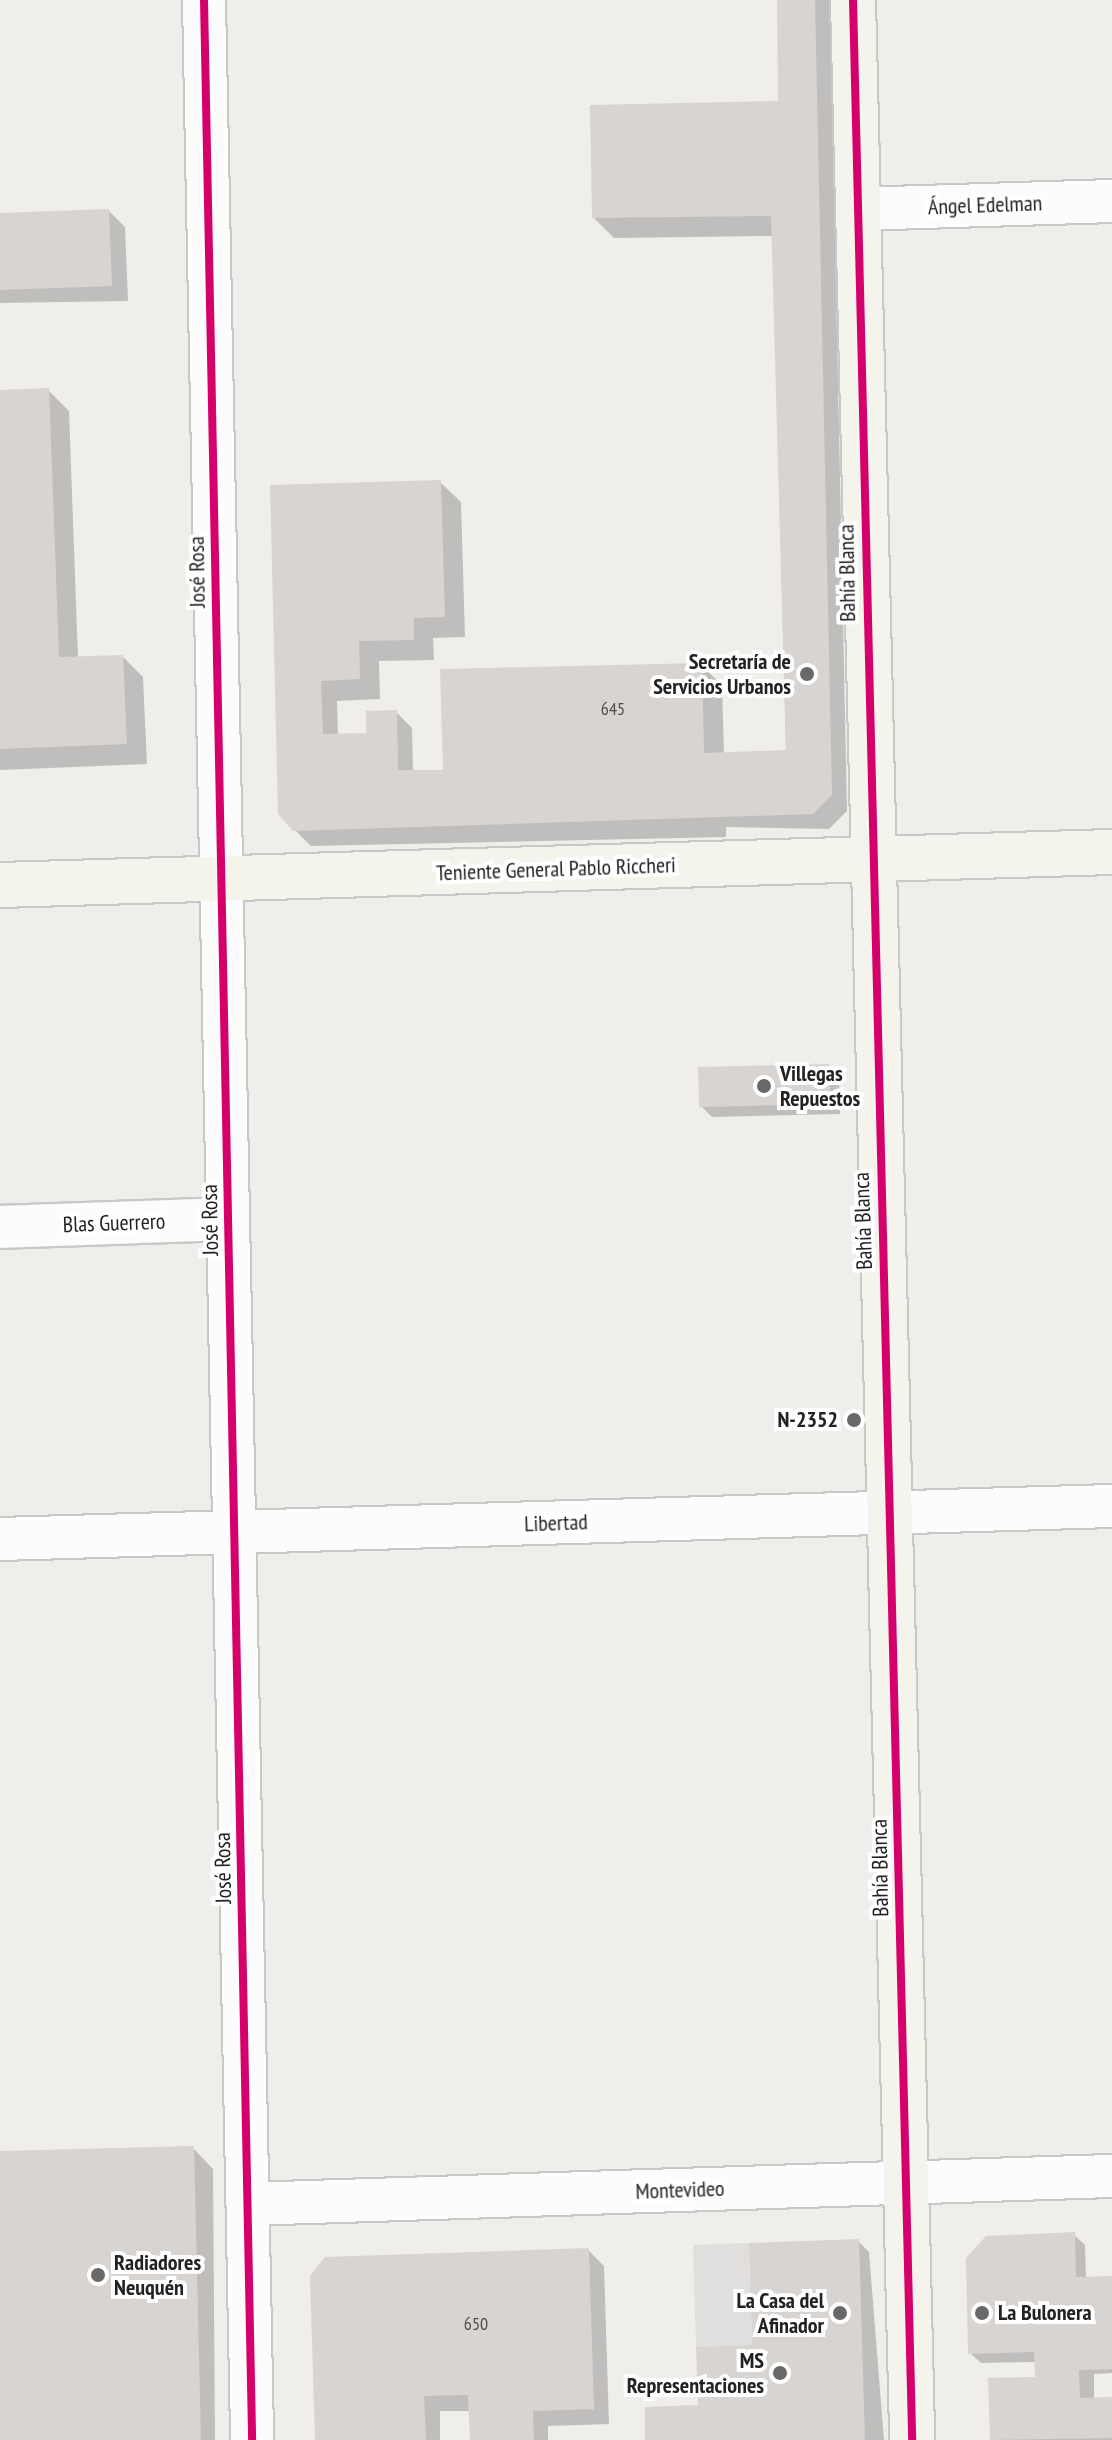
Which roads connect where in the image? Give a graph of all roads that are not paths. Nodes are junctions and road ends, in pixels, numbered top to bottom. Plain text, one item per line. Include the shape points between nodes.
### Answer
1 (204, 0) edge
2 (853, 0) edge
3 (1112, 201) edge
4 (858, 209) junction
5 (1112, 852) edge
6 (871, 860) junction
7 (221, 879) junction
8 (0, 885) edge
9 (228, 1219) junction
10 (0, 1227) edge
11 (1112, 1506) edge
12 (889, 1513) junction
13 (234, 1532) junction
14 (0, 1539) edge
15 (1112, 2176) edge
16 (906, 2182) junction
17 (248, 2204) junction
18 (252, 2440) edge
19 (912, 2440) edge

1 - 7 street, José Rosa
2 - 4 street, Bahía Blanca
3 - 4 street, Ángel Edelman
4 - 6 street, Bahía Blanca
5 - 6 street, Teniente General Pablo Riccheri
6 - 7 street, Teniente General Pablo Riccheri
6 - 12 street, Bahía Blanca
7 - 8 street, Teniente General Pablo Riccheri
7 - 9 street, José Rosa
9 - 10 street, Blas Guerrero
9 - 13 street, José Rosa
11 - 12 street, Libertad
12 - 13 street, Libertad
12 - 16 street, Bahía Blanca
13 - 14 street, Libertad
13 - 17 street, José Rosa
15 - 16 street, Montevideo
16 - 17 street, Montevideo
16 - 19 street, Bahía Blanca
17 - 18 street, José Rosa

